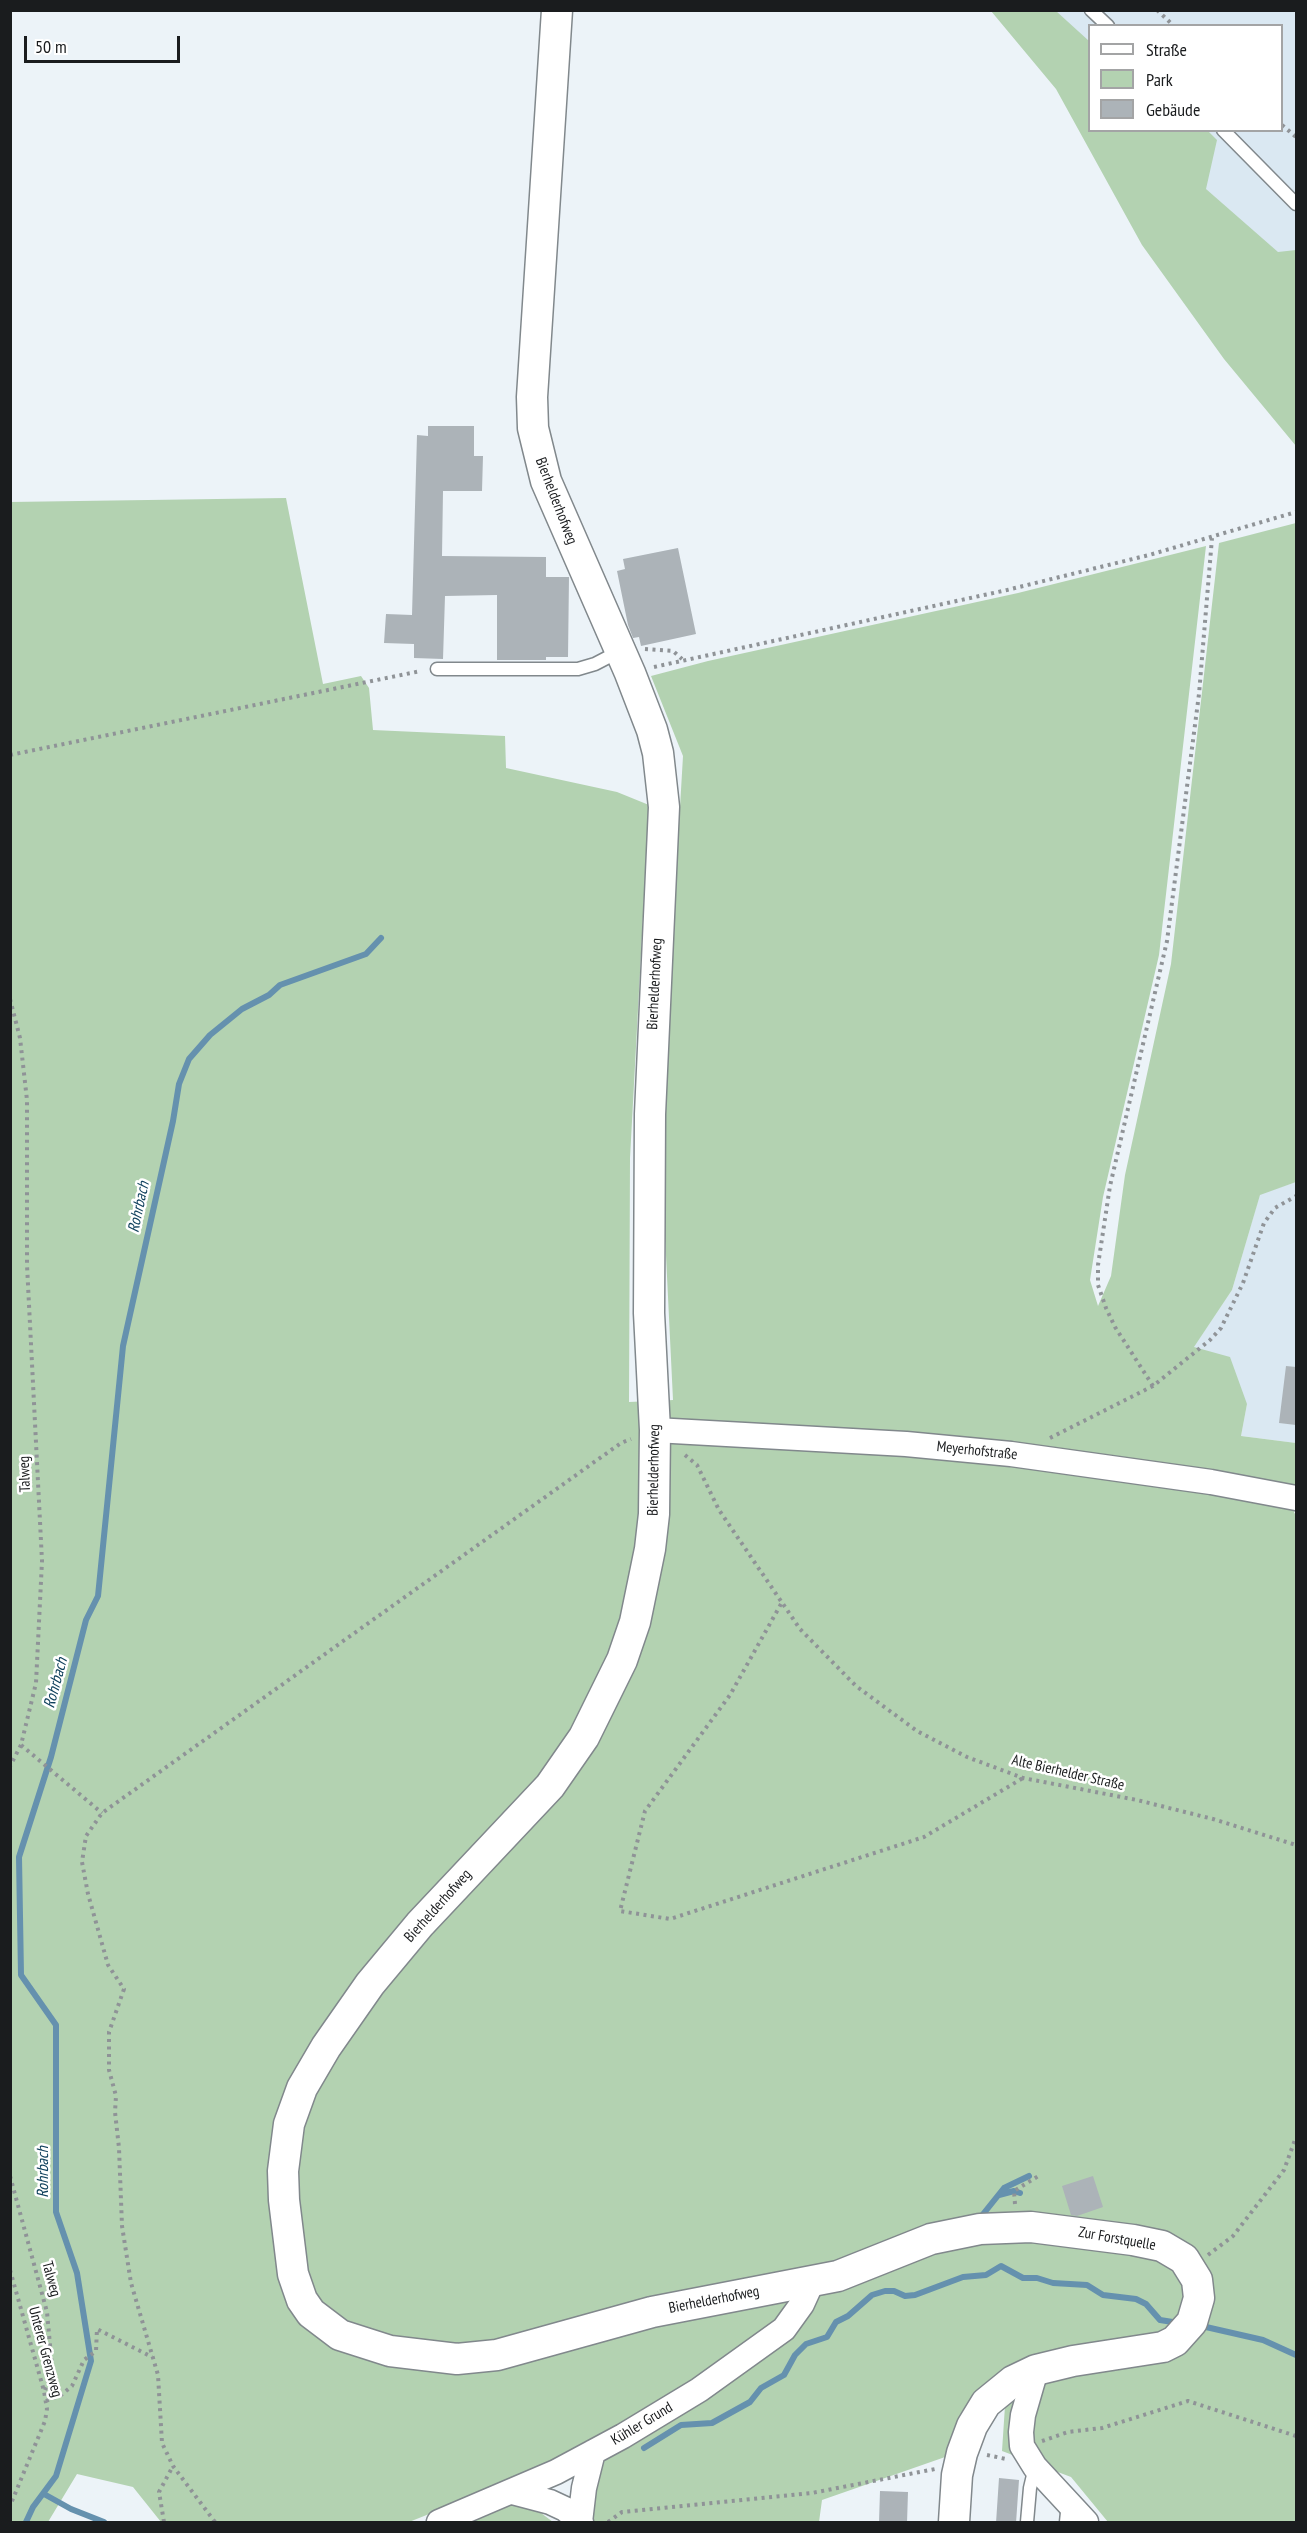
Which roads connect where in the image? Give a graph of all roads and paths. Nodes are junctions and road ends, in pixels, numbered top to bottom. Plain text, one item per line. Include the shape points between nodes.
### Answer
1 (557, 10) edge
2 (1090, 10) edge
3 (1157, 10) edge
4 (1106, 24) edge
5 (1172, 24) edge
6 (1283, 127) edge
7 (1225, 132) edge
8 (1296, 137) edge
9 (1296, 204) edge
10 (1296, 512) edge
11 (1212, 538) junction
12 (630, 657) junction
13 (683, 659) junction
14 (437, 669) joint
15 (10, 754) edge
16 (10, 999) edge
17 (1296, 1196) edge
18 (1153, 1386) junction
19 (655, 1430) junction
20 (1033, 1456) junction
21 (1296, 1498) edge
22 (781, 1604) junction
23 (21, 1745) junction
24 (10, 1766) edge
25 (1023, 1778) junction
26 (102, 1813) junction
27 (1296, 1845) edge
28 (1296, 2137) edge
29 (1040, 2175) dead end
30 (10, 2176) edge
31 (1015, 2226) junction
32 (1188, 2264) junction
33 (10, 2270) edge
34 (812, 2282) junction
35 (153, 2358) junction
36 (1036, 2370) junction
37 (44, 2391) junction
38 (46, 2401) junction
39 (1296, 2436) edge
40 (593, 2452) junction
41 (1030, 2460) junction
42 (959, 2464) junction
43 (173, 2466) junction
44 (921, 2472) dead end
45 (512, 2492) junction
46 (10, 2506) edge
47 (1067, 2512) edge
48 (581, 2522) edge
49 (164, 2523) edge
50 (215, 2523) edge
51 (439, 2523) edge
52 (608, 2523) edge
53 (954, 2523) edge
54 (1027, 2523) edge
55 (1086, 2523) edge

1 - 12 street, Bierhelderhofweg via 533,428 546,481
2 - 4 lane
3 - 5 path
6 - 8 path
7 - 9 lane
10 - 11 path
11 - 13 path via 996,593
11 - 18 path via 1198,705 1167,941 1110,1186 1098,1265 1098,1286 1106,1308
12 - 13 path
12 - 13 path via 673,651
12 - 14 lane via 578,669
12 - 19 street, Bierhelderhofweg via 658,753 664,807 649,1136 649,1313
14 - 15 path
16 - 23 path, Talweg via 20,1038 27,1100 27,1265 42,1561 36,1683
17 - 18 path via 1275,1208 1264,1223 1243,1283 1221,1328
18 - 20 path via 1049,1438
19 - 20 street, Meyerhofstraße via 906,1444
19 - 22 path, Alte Bierhelder Straße via 697,1465 719,1510
19 - 26 path via 621,1443
19 - 34 street, Bierhelderhofweg via 654,1514 643,1585 622,1660 599,1710 550,1786 370,1984 326,2047 297,2098 286,2136 283,2172 293,2274 316,2319 340,2335 390,2351 457,2359 497,2355 652,2312
20 - 21 street, Meyerhofstraße
22 - 25 path, Alte Bierhelder Straße via 856,1686 897,1717 967,1757
22 - 25 path via 730,1695 645,1811 620,1911 670,1919 924,1838
23 - 24 path, Talweg
23 - 26 path
25 - 27 path, Alte Bierhelder Straße via 1137,1800
26 - 35 path via 86,1836 82,1862 108,1965 124,1989 109,2032 109,2070 116,2096 122,2226 130,2283
28 - 32 path via 1284,2170 1233,2236 1214,2252
29 - 31 path via 1014,2191
30 - 37 path, Talweg via 47,2312 52,2367
31 - 32 street, Zur Forstquelle via 1151,2244 1171,2250
31 - 34 street, Zur Forstquelle via 942,2236 866,2267
32 - 36 street via 1200,2290 1198,2306 1188,2330 1175,2341 1163,2347
33 - 37 path, Unterer Grenzweg
34 - 40 street, Kühler Grund via 792,2320 773,2339 699,2390
35 - 38 path via 97,2329 96,2351 87,2357 69,2390
35 - 43 path via 158,2375 162,2443
36 - 41 street via 1021,2427 1021,2439
36 - 42 street via 1013,2380 986,2403 972,2426
37 - 38 path, Unterer Grenzweg
38 - 46 path, Unterer Grenzweg via 45,2421
39 - 41 path via 1188,2401 1102,2428 1051,2436
40 - 45 street, Kühler Grund
40 - 48 street
41 - 42 path via 985,2455 981,2446
41 - 47 street
41 - 54 lane
42 - 53 street
43 - 49 path via 159,2492
43 - 50 path
44 - 52 path via 812,2493 622,2512
45 - 48 street via 550,2502
45 - 51 street, Kühler Grund
47 - 55 street

